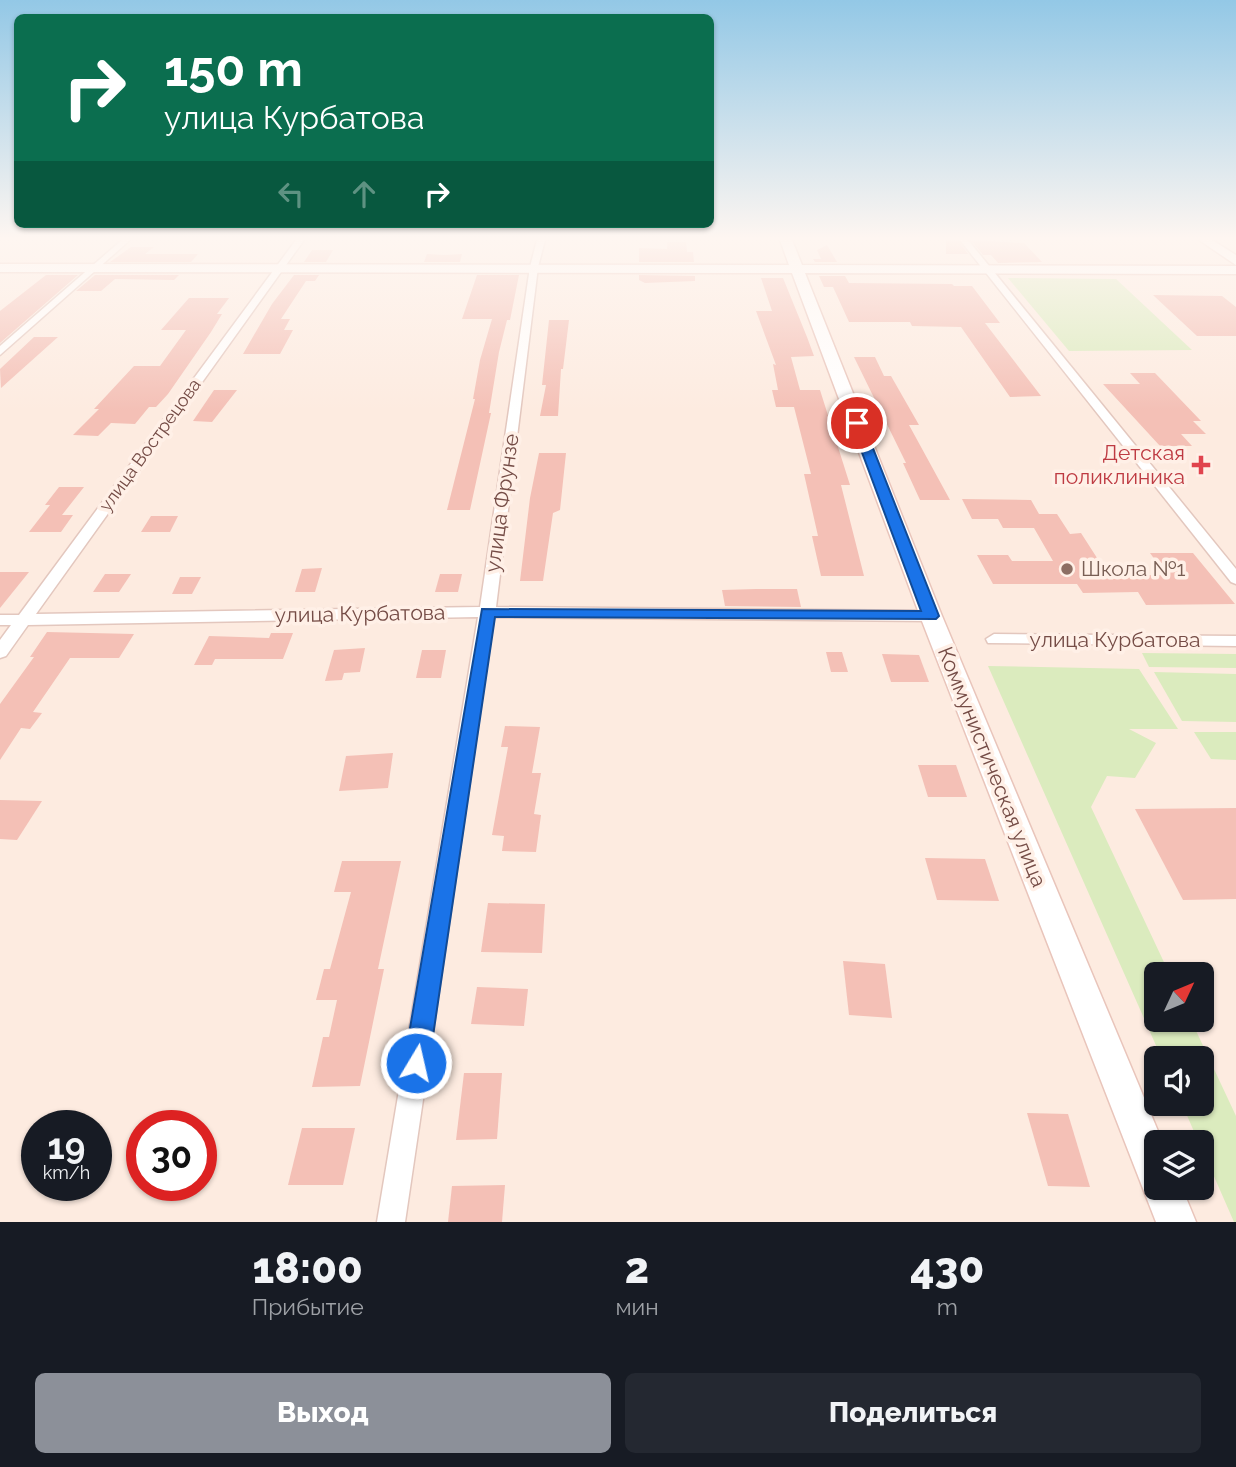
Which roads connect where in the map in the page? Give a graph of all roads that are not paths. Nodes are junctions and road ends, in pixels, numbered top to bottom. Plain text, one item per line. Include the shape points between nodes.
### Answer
1 (60, 297) edge
2 (257, 297) edge
3 (530, 297) edge
4 (807, 297) edge
5 (1012, 297) edge
6 (0, 352) edge
7 (1236, 579) edge
8 (487, 612) junction
9 (931, 616) junction
10 (0, 620) edge
11 (22, 620) junction
12 (994, 639) dead end
13 (1236, 640) edge
14 (0, 652) edge
15 (1144, 1143) edge
16 (1167, 1200) edge
17 (391, 1222) edge
18 (1176, 1222) edge

1 - 6 street
2 - 11 street, улица Вострецова
3 - 8 street, улица Фрунзе
4 - 9 street, Коммунистическая улица
5 - 7 street
8 - 9 street, улица Курбатова
8 - 11 street, улица Курбатова
8 - 17 street, улица Фрунзе
9 - 15 street, Коммунистическая улица
10 - 11 street, улица Курбатова
11 - 14 street, улица Вострецова
12 - 13 street, улица Курбатова
16 - 18 street

